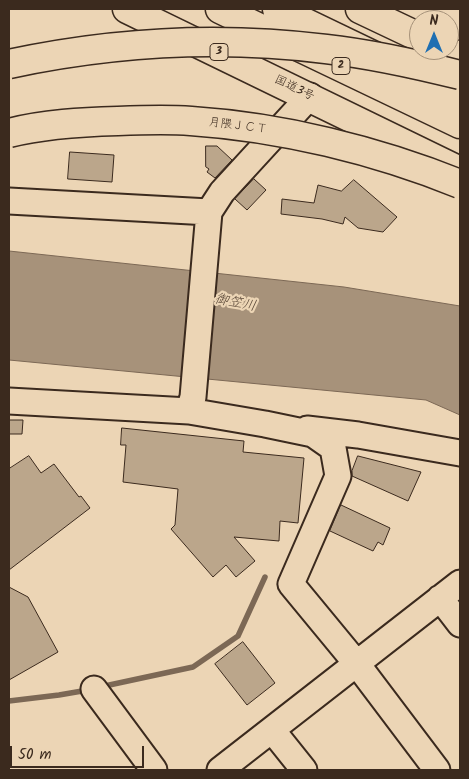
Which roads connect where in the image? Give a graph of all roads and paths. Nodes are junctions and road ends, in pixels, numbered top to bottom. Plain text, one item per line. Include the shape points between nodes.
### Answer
1 (127, 9) edge
2 (220, 9) edge
3 (277, 9) edge
4 (360, 9) edge
5 (409, 32) edge
6 (9, 64) edge
7 (460, 75) edge
8 (310, 96) junction
9 (460, 97) edge
10 (460, 124) edge
11 (9, 133) edge
12 (460, 170) edge
13 (460, 184) edge
14 (9, 201) edge
15 (209, 212) junction
16 (9, 401) edge
17 (191, 404) junction
18 (265, 424) junction
19 (460, 453) edge
20 (460, 583) edge
21 (440, 598) junction
22 (460, 624) edge
23 (357, 664) junction
24 (94, 689) dead end
25 (272, 730) junction
26 (154, 770) edge
27 (220, 770) edge
28 (304, 770) edge
29 (437, 770) edge

1 - 8 highway, 国道3号 / 3
2 - 10 highway, 2
3 - 9 highway, 2
4 - 5 highway
6 - 7 highway, bridge via 110,47 194,42 326,49
8 - 12 highway, 国道3号 / 3
8 - 15 street via 222,192
11 - 13 highway, 月隈ＪＣＴ, bridge via 86,122 138,120 190,121 256,128 339,145
14 - 15 street
15 - 17 street
16 - 17 street
17 - 18 street
18 - 19 street via 358,435
18 - 23 street via 313,434 333,448 338,476 292,584
20 - 21 street
21 - 22 street
21 - 23 street
23 - 25 street
23 - 29 street
24 - 26 street
25 - 27 street
25 - 28 street

